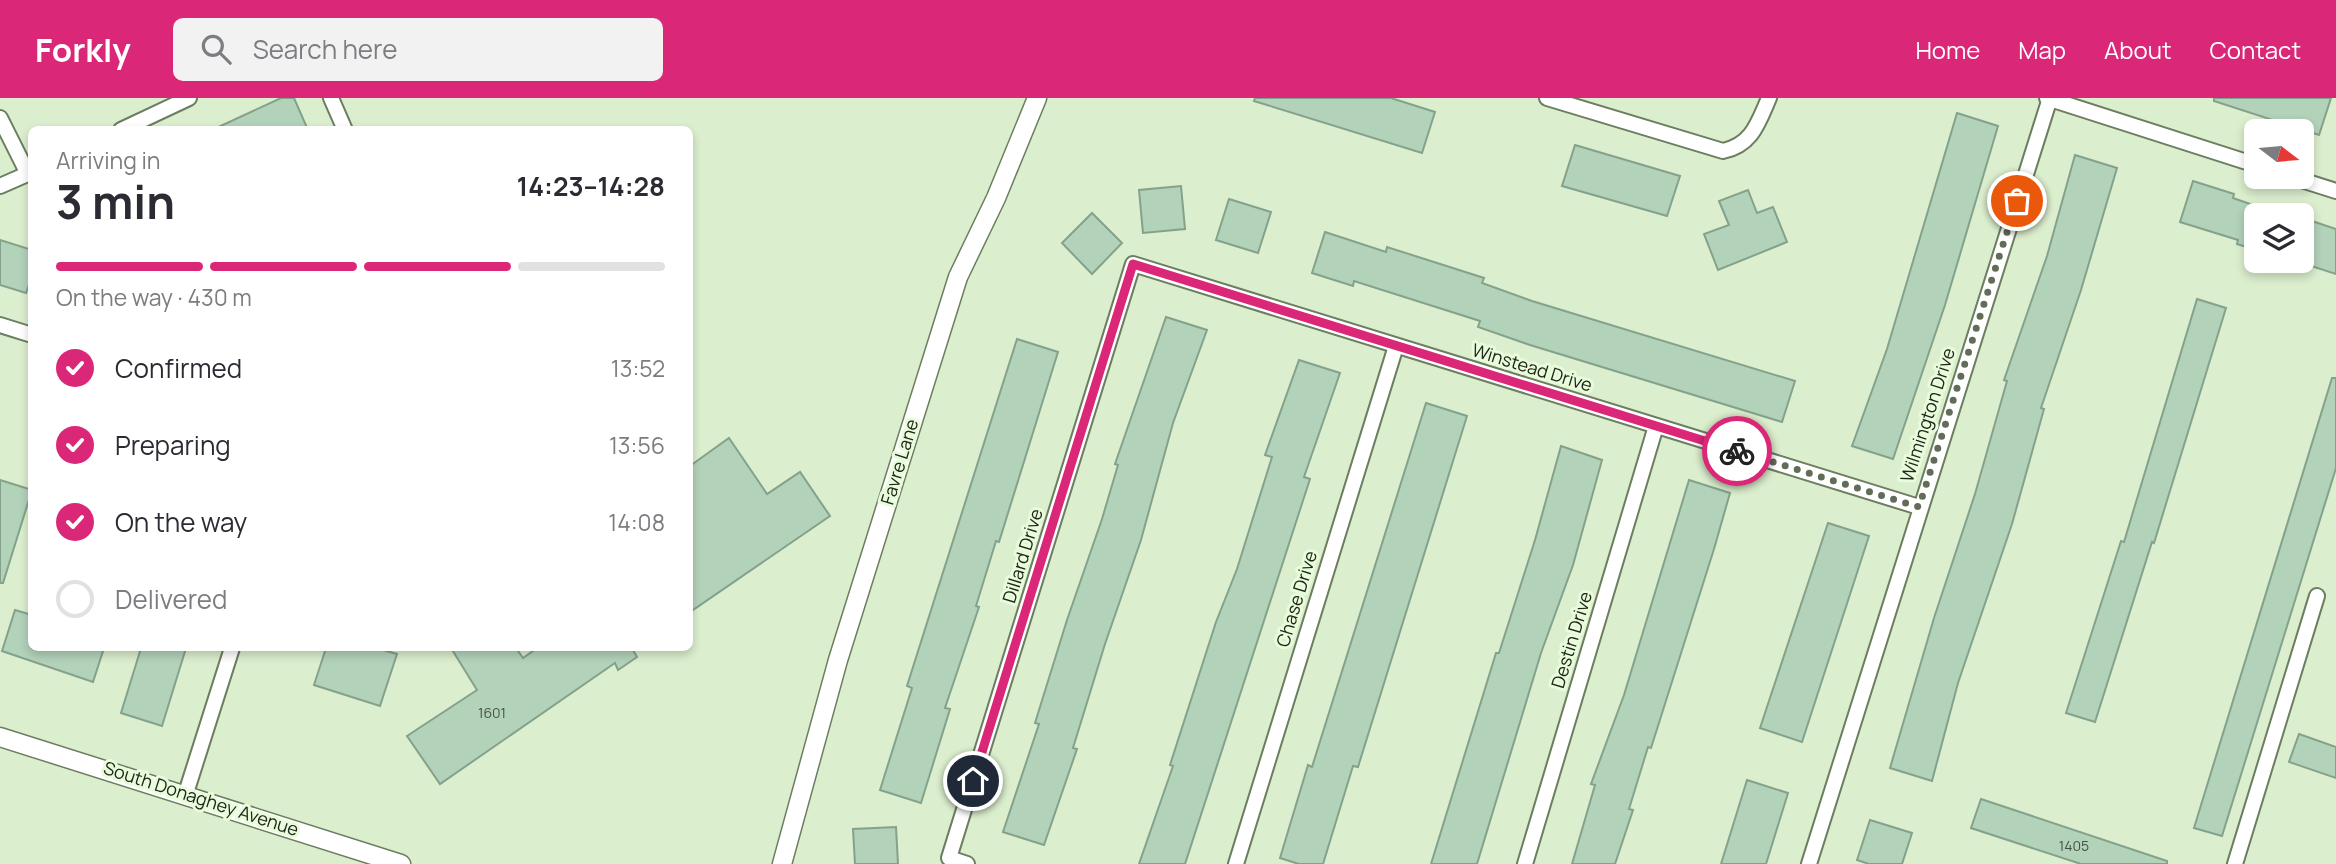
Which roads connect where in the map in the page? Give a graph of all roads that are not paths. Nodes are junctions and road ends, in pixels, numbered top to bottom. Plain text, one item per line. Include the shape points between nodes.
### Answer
1 (189, 98) edge
2 (331, 98) edge
3 (1037, 98) edge
4 (1547, 98) edge
5 (1769, 98) edge
6 (2049, 98) edge
7 (0, 118) edge
8 (130, 126) edge
9 (343, 126) edge
10 (2244, 161) edge
11 (28, 169) edge
12 (28, 174) edge
13 (2314, 184) edge
14 (0, 186) edge
15 (2336, 191) edge
16 (1133, 264) joint
17 (0, 325) edge
18 (28, 334) edge
19 (1396, 346) junction
20 (1656, 426) junction
21 (1919, 507) junction
22 (2317, 596) dead end
23 (231, 651) edge
24 (0, 737) edge
25 (186, 793) junction
26 (788, 835) junction
27 (401, 864) edge
28 (771, 864) edge
29 (782, 864) edge
30 (967, 864) edge
31 (1236, 864) edge
32 (1525, 864) edge
33 (1809, 864) edge
34 (2235, 864) edge

1 - 8 street
2 - 9 street
3 - 26 street, Favre Lane via 958,276
4 - 5 street via 1723,151 1735,149 1753,135
6 - 10 street
6 - 21 street, Wilmington Drive
7 - 11 street
12 - 14 street
13 - 15 street
16 - 19 street, Winstead Drive
16 - 30 street, Dillard Drive via 949,858
17 - 18 street
19 - 20 street, Winstead Drive
19 - 31 street, Chase Drive
20 - 21 street, Winstead Drive
20 - 32 street, Destin Drive
21 - 33 street, Wilmington Drive
22 - 34 street
23 - 25 street
24 - 25 street, South Donaghey Avenue
25 - 27 street, South Donaghey Avenue
26 - 28 street, Favre Lane
26 - 29 street, Favre Lane

